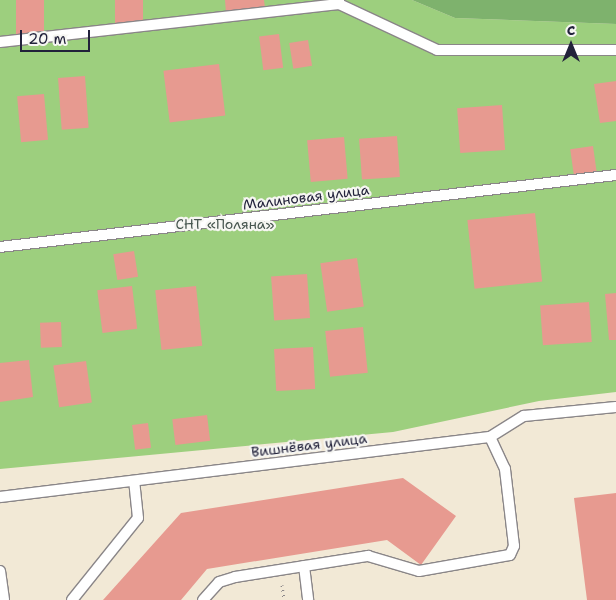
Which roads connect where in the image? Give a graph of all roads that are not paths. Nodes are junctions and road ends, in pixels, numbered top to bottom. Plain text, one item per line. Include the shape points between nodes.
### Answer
1 (339, 2) edge
2 (0, 42) edge
3 (616, 50) edge
4 (616, 175) edge
5 (0, 247) edge
6 (616, 407) edge
7 (490, 437) junction
8 (134, 481) junction
9 (0, 497) edge
10 (304, 566) junction
11 (0, 571) edge
12 (4, 600) edge
13 (72, 600) edge
14 (203, 600) edge
15 (308, 600) edge

1 - 2 lane
1 - 3 lane via 437,50
4 - 5 lane, Малиновая улица
6 - 7 lane, Вишнёвая улица via 524,416
7 - 8 lane, Вишнёвая улица
7 - 10 lane via 505,469 514,546 510,555 419,571 368,556
8 - 9 lane, Вишнёвая улица
8 - 13 lane via 138,518
10 - 14 lane via 219,582
10 - 15 lane
11 - 12 lane

